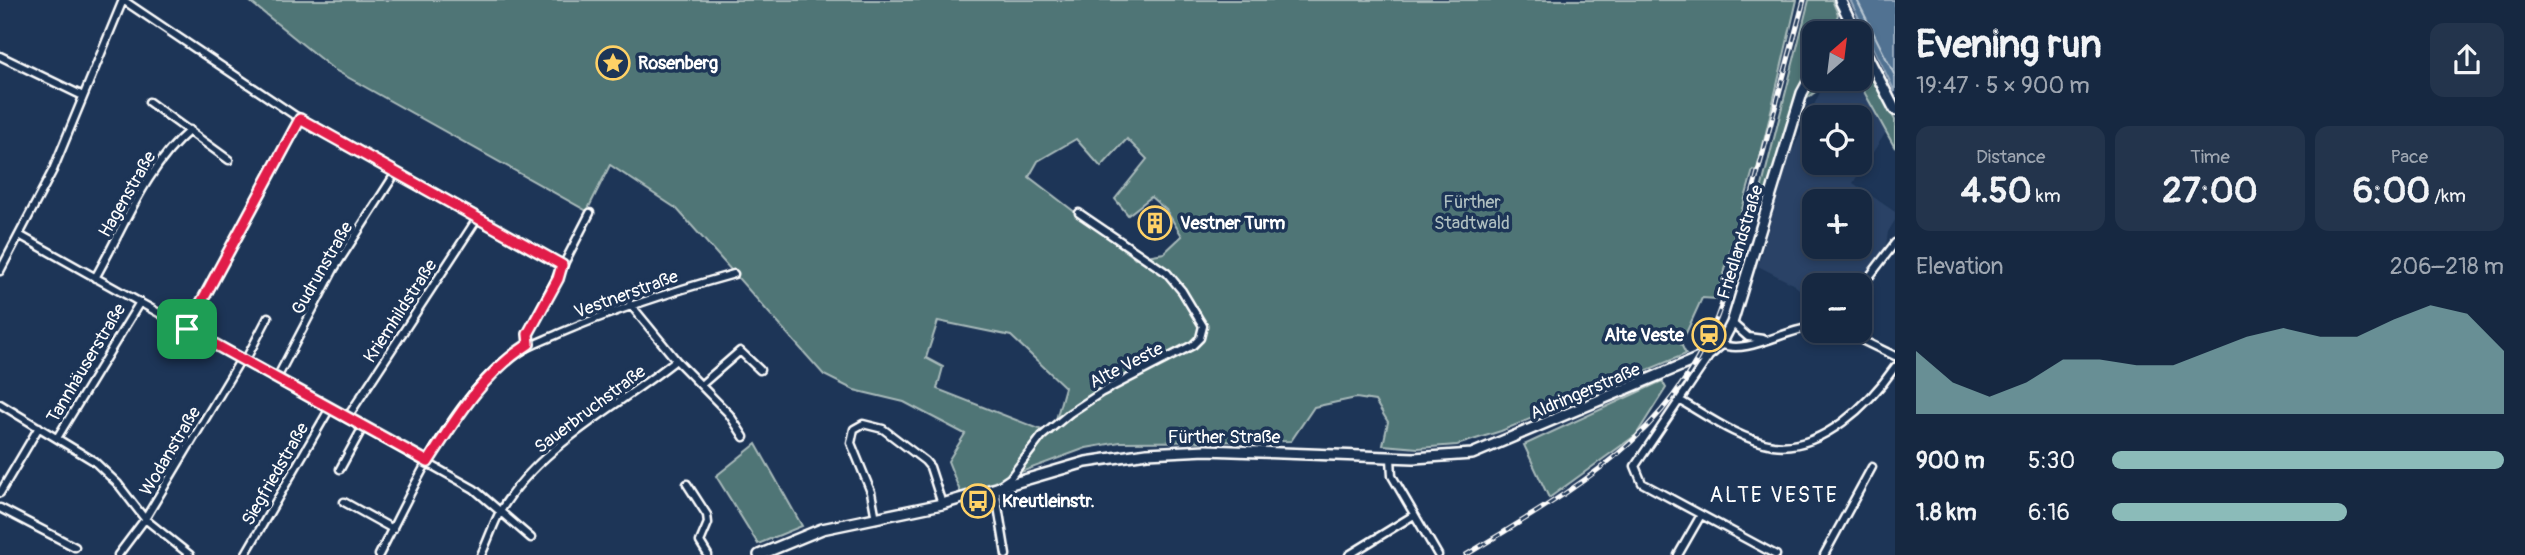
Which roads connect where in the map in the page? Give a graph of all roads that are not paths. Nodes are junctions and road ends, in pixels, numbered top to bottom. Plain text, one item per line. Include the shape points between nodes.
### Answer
1 (123, 0) edge
2 (1840, 0) edge
3 (1850, 21) edge
4 (0, 56) edge
5 (1872, 65) edge
6 (1803, 91) edge
7 (83, 96) junction
8 (149, 102) dead end
9 (1895, 110) edge
10 (300, 119) junction
11 (190, 130) junction
12 (229, 160) dead end
13 (395, 174) junction
14 (590, 212) dead end
15 (1079, 213) dead end
16 (477, 219) junction
17 (20, 236) junction
18 (1895, 243) edge
19 (3, 261) edge
20 (562, 265) junction
21 (0, 271) edge
22 (1872, 273) edge
23 (734, 274) dead end
24 (95, 278) junction
25 (139, 302) junction
26 (630, 304) junction
27 (268, 317) dead end
28 (1732, 323) junction
29 (187, 329) junction
30 (1802, 330) edge
31 (1744, 334) junction
32 (1764, 340) junction
33 (1868, 343) edge
34 (529, 344) junction
35 (1721, 344) junction
36 (1738, 348) junction
37 (1711, 353) junction
38 (1895, 356) edge
39 (243, 360) junction
40 (676, 360) junction
41 (1895, 367) edge
42 (760, 370) dead end
43 (276, 378) junction
44 (701, 385) junction
45 (1681, 401) junction
46 (0, 404) edge
47 (330, 408) junction
48 (347, 418) junction
49 (39, 427) junction
50 (363, 427) junction
51 (744, 437) dead end
52 (57, 438) junction
53 (1510, 440) joint
54 (1391, 458) junction
55 (428, 462) junction
56 (1872, 467) dead end
57 (340, 469) dead end
58 (687, 484) dead end
59 (995, 488) junction
60 (0, 492) edge
61 (344, 502) dead end
62 (942, 504) junction
63 (0, 508) edge
64 (501, 510) junction
65 (1414, 515) junction
66 (1701, 515) junction
67 (145, 519) junction
68 (876, 519) junction
69 (393, 529) junction
70 (531, 538) dead end
71 (75, 547) dead end
72 (118, 555) edge
73 (190, 555) edge
74 (245, 555) edge
75 (379, 555) edge
76 (481, 555) edge
77 (708, 555) edge
78 (759, 555) edge
79 (1006, 555) edge
80 (1349, 555) edge
81 (1438, 555) edge
82 (1678, 555) edge
83 (1776, 555) edge
84 (1824, 555) edge

1 - 7 street
1 - 10 street
2 - 3 main road
4 - 7 street
5 - 9 main road
6 - 28 main road, Friedlandstraße
7 - 17 street
8 - 11 street
10 - 13 street
10 - 29 street
11 - 12 street
11 - 24 street, Hagenstraße via 156,166
13 - 16 street
13 - 43 street, Gudrunstraße via 334,269
14 - 20 street, Vestnerstraße
15 - 59 street, Alte Veste via 1167,273 1203,326 1200,338 1070,414 1042,436 1010,478
16 - 20 street
16 - 48 street, Kriemhildstraße
17 - 19 street
17 - 24 street
18 - 22 street
19 - 21 street
20 - 34 street, Vestnerstraße via 528,334
23 - 26 street, Vestnerstraße
24 - 25 street
25 - 29 street
25 - 52 street, Tannhäuserstraße
26 - 34 street, Vestnerstraße
26 - 40 street
27 - 39 street, Wodanstraße
28 - 31 street
28 - 35 main road, Friedlandstraße
29 - 39 street
30 - 32 street
31 - 32 street
31 - 36 street
32 - 36 street
33 - 38 street
34 - 55 street, Vestnerstraße via 496,368 464,406
35 - 36 street
35 - 37 main road, Friedlandstraße
37 - 45 street, Friedlandstraße
37 - 53 main road, Aldringerstraße
39 - 43 street
39 - 67 street, Wodanstraße
40 - 44 street
40 - 64 street, Sauerbruchstraße via 539,463
41 - 45 street via 1851,417 1796,444 1774,445 1748,437
42 - 44 street via 740,351
43 - 47 street
44 - 51 street
45 - 66 street, Friedlandstraße via 1635,466 1642,483
46 - 49 street
47 - 48 street
47 - 74 street, Siegfriedstraße
48 - 50 street
49 - 52 street
49 - 60 street
50 - 55 street
50 - 57 street
52 - 67 street via 94,461
53 - 54 main road, Fürther Straße via 1454,457
54 - 59 main road, Fürther Straße via 1206,450 1147,453 1086,462
54 - 65 street via 1392,476
55 - 64 street
55 - 69 street, Vestnerstraße
56 - 84 street
58 - 77 street via 707,515 700,542
59 - 62 main road, Fürther Straße
59 - 79 street
61 - 69 street
62 - 68 main road, Fürther Straße
62 - 68 street via 925,461 883,429 863,424 852,433 851,443 871,492
63 - 71 street
64 - 70 street
64 - 76 street, Sauerbruchstraße
65 - 80 street
65 - 81 street
66 - 82 street
66 - 83 street
67 - 72 street, Wodanstraße
67 - 73 street
68 - 78 main road, Fürther Straße via 822,529
69 - 75 street, Vestnerstraße

